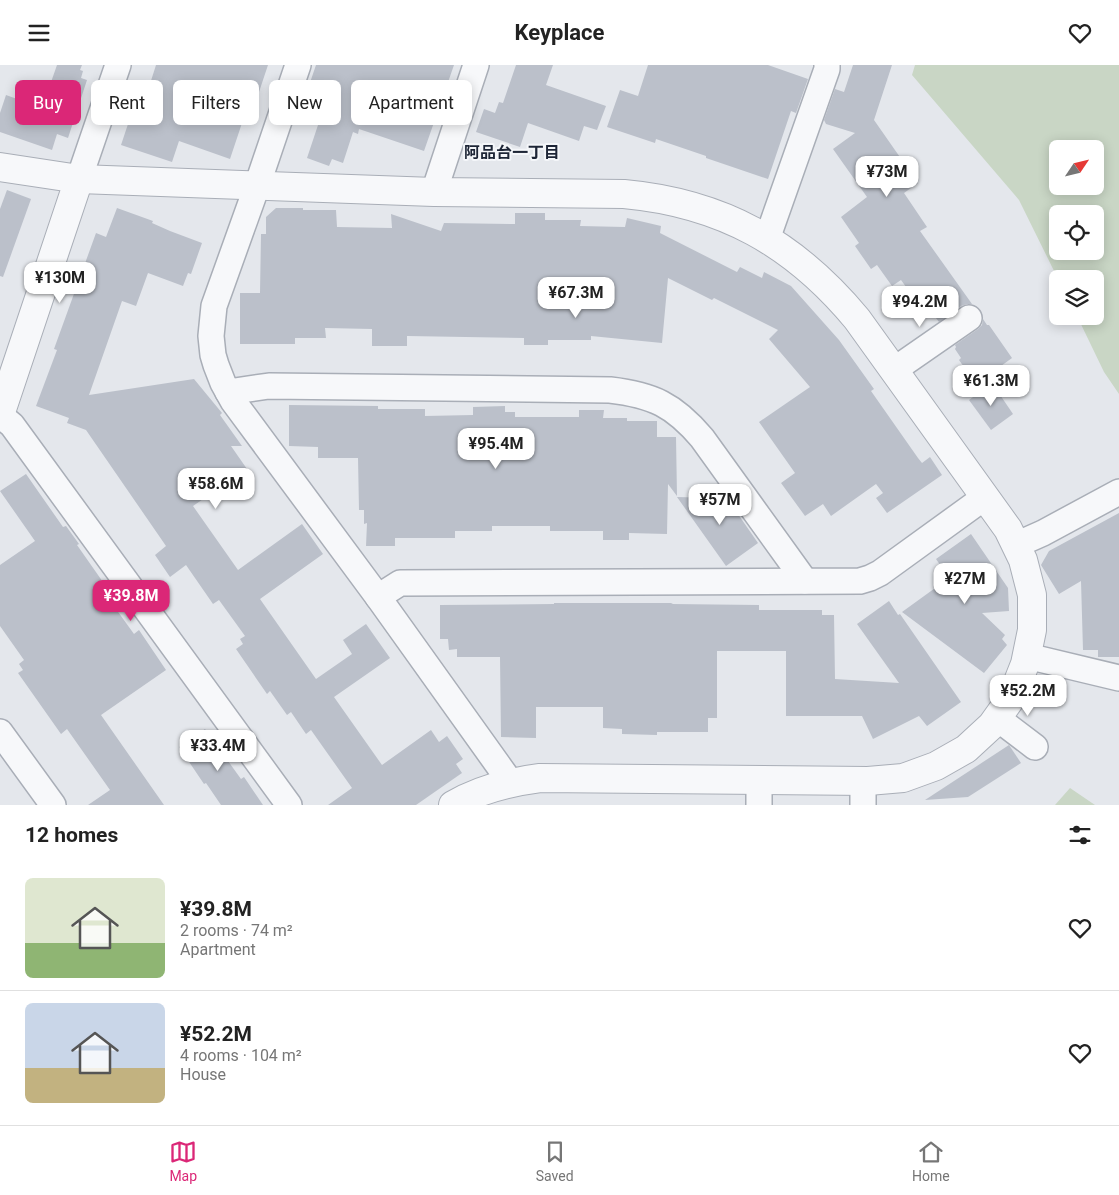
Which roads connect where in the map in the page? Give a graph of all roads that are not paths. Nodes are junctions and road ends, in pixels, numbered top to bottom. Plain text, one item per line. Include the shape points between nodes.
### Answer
1 (118, 65) edge
2 (298, 65) edge
3 (476, 65) edge
4 (827, 65) edge
5 (0, 167) edge
6 (79, 179) junction
7 (257, 186) junction
8 (434, 192) junction
9 (767, 239) junction
10 (969, 318) dead end
11 (894, 370) junction
12 (228, 392) junction
13 (0, 415) edge
14 (1119, 492) edge
15 (985, 497) junction
16 (1016, 545) junction
17 (805, 581) junction
18 (378, 597) junction
19 (1027, 655) junction
20 (1119, 678) edge
21 (997, 718) junction
22 (0, 732) edge
23 (1035, 747) dead end
24 (511, 783) junction
25 (759, 793) edge
26 (863, 793) edge
27 (53, 805) edge
28 (289, 805) edge
29 (452, 805) edge

1 - 6 street
2 - 7 street
3 - 8 street
4 - 9 street
5 - 6 street
6 - 7 street
6 - 13 street
7 - 8 street
7 - 12 street via 212,316 213,355
8 - 9 street via 647,196 713,213
9 - 11 street via 810,269 842,301
10 - 11 street
11 - 15 street
12 - 17 street via 269,386 610,390 652,398 688,421
12 - 18 street
13 - 28 street via 12,425
14 - 16 street
15 - 16 street
15 - 17 street via 870,578
16 - 19 street via 1032,595 1032,630
17 - 18 street via 400,583
18 - 24 street
19 - 20 street
19 - 21 street via 1012,697
21 - 23 street
21 - 26 street via 966,749 936,766
22 - 27 street
24 - 25 street via 557,778
24 - 29 street via 490,788
25 - 26 street

